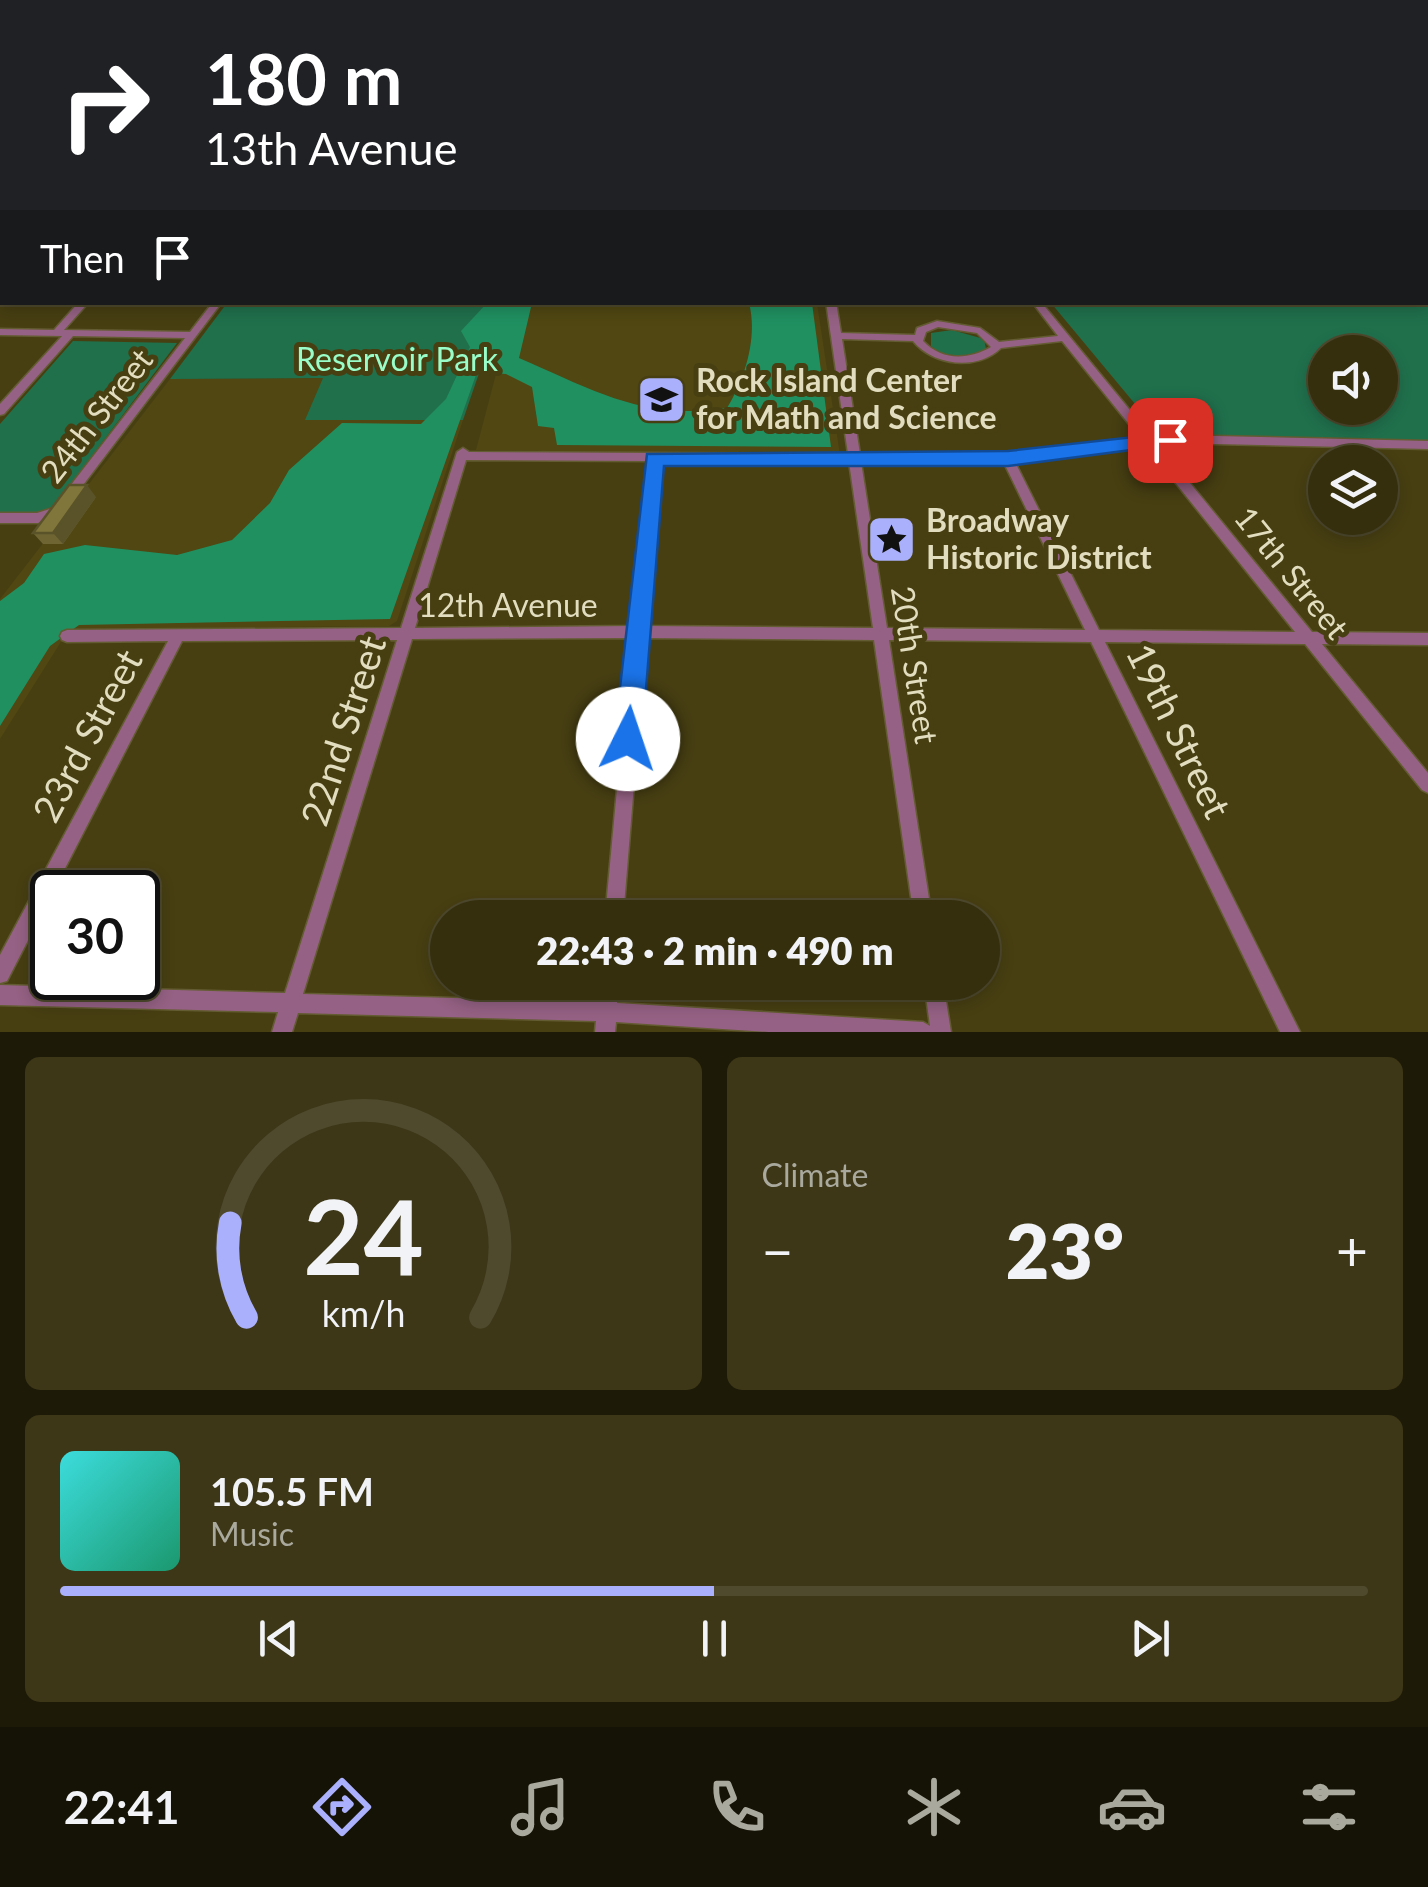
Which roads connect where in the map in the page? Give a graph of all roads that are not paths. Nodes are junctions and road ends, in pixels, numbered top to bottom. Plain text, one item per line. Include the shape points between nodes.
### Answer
1 (83, 305) edge
2 (216, 305) edge
3 (831, 305) edge
4 (1038, 305) edge
5 (0, 332) edge
6 (63, 332) junction
7 (194, 336) junction
8 (836, 336) junction
9 (918, 338) junction
10 (1064, 338) junction
11 (997, 345) junction
12 (2, 407) edge
13 (1148, 441) junction
14 (1426, 447) edge
15 (654, 459) junction
16 (854, 459) junction
17 (1008, 459) junction
18 (0, 518) edge
19 (636, 632) junction
20 (409, 634) junction
21 (878, 634) junction
22 (1094, 634) junction
23 (178, 635) junction
24 (67, 636) dead end
25 (1306, 636) junction
26 (1428, 639) edge
27 (1428, 784) edge
28 (615, 900) edge
29 (920, 900) edge
30 (0, 974) edge
31 (0, 995) edge
32 (936, 1000) edge
33 (291, 1004) junction
34 (606, 1022) edge
35 (282, 1032) edge
36 (922, 1032) edge
37 (941, 1032) edge
38 (1290, 1032) edge

1 - 6 street
2 - 7 street, 24th Street
3 - 8 street, 20th Street
4 - 10 street, 17th Street
5 - 6 street
6 - 7 street
6 - 12 street
7 - 18 street, 24th Street via 53,514
8 - 9 street
8 - 16 street, 20th Street
9 - 11 street via 921,330 947,324 980,331
9 - 11 street via 944,358 980,356
10 - 11 street
10 - 13 street, 17th Street
13 - 14 street
13 - 17 street
13 - 25 street, 17th Street
15 - 16 street
15 - 19 street
15 - 20 street, 22nd Street via 463,453
16 - 17 street
16 - 21 street, 20th Street
17 - 22 street, 19th Street
19 - 20 street, 12th Avenue
19 - 21 street, 12th Avenue
19 - 28 street
20 - 23 street, 12th Avenue
20 - 33 street, 22nd Street
21 - 22 street, 12th Avenue
21 - 29 street, 20th Street
22 - 25 street, 12th Avenue
22 - 38 street, 19th Street
23 - 24 street, 12th Avenue
23 - 30 street, 23rd Street
25 - 26 street, 12th Avenue
25 - 27 street, 17th Street
31 - 33 street
32 - 37 street
33 - 34 street
33 - 35 street, 22nd Street
34 - 36 street

